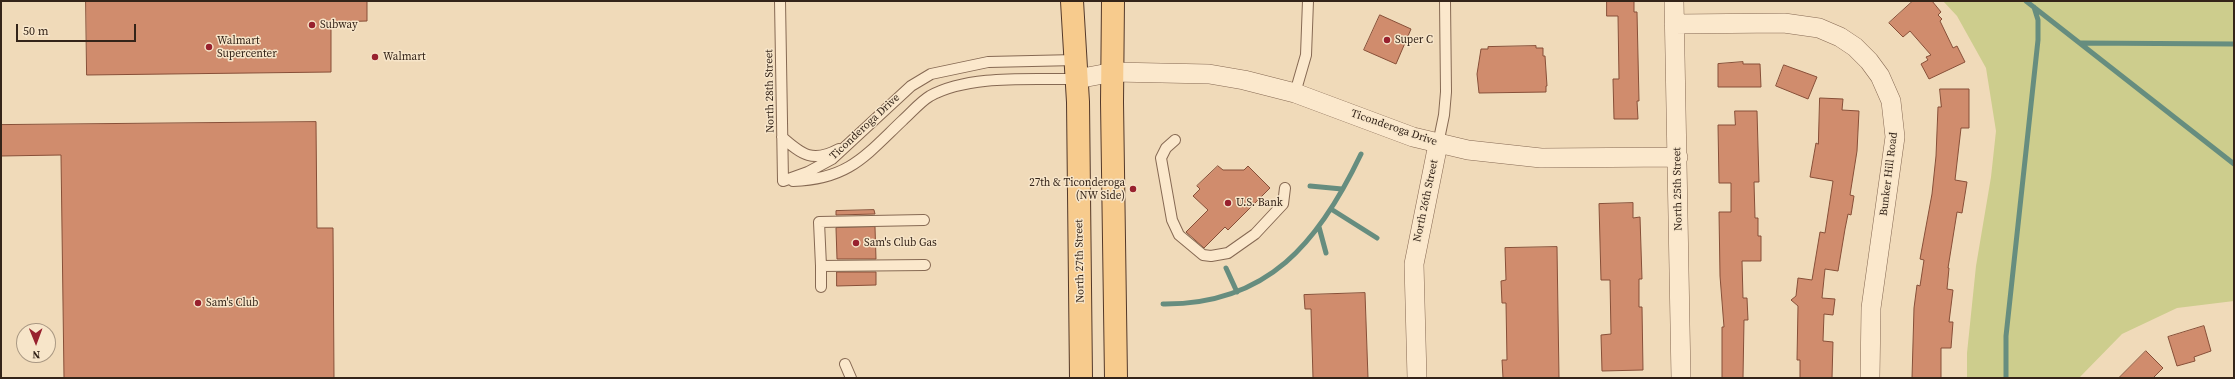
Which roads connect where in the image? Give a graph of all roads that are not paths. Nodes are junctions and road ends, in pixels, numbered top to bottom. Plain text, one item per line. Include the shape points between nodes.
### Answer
1 (780, 1) edge
2 (1072, 1) edge
3 (1113, 1) edge
4 (1308, 1) edge
5 (1445, 1) edge
6 (1674, 1) edge
7 (1674, 24) junction
8 (1076, 70) junction
9 (1114, 72) junction
10 (1295, 93) junction
11 (782, 137) junction
12 (1175, 140) dead end
13 (850, 144) junction
14 (1438, 144) junction
15 (1678, 157) junction
16 (783, 181) junction
17 (1285, 188) dead end
18 (924, 220) dead end
19 (925, 265) dead end
20 (821, 266) junction
21 (821, 287) dead end
22 (845, 364) dead end
23 (851, 378) edge
24 (1081, 378) edge
25 (1116, 378) edge
26 (1417, 378) edge
27 (1681, 378) edge
28 (1870, 378) edge

1 - 11 lane, North 28th Street
2 - 8 main road, North 27th Street
3 - 9 main road
4 - 10 lane via 1306,55
5 - 14 lane, North 26th Street via 1446,92
6 - 7 street, North 25th Street
7 - 15 street, North 25th Street
7 - 28 street, Bunker Hill Road via 1784,23 1819,28 1840,37 1854,47 1880,76 1891,101 1895,137 1871,308
8 - 9 street, Ticonderoga Drive
8 - 13 lane, Ticonderoga Drive via 988,62 931,74 911,86
8 - 16 lane, Ticonderoga Drive via 969,84 942,91 922,102 850,167 818,180
8 - 24 main road, North 27th Street
9 - 10 street, Ticonderoga Drive via 1209,74
9 - 25 main road via 1112,102
10 - 14 street, Ticonderoga Drive
11 - 13 lane via 803,154 813,157 834,152
11 - 16 lane, North 28th Street
12 - 17 lane via 1166,148 1161,158 1172,220 1179,235 1203,255 1228,253 1256,234 1283,204
13 - 16 lane, Ticonderoga Drive via 832,160
14 - 15 street, Ticonderoga Drive via 1490,154 1531,158
14 - 26 street, North 26th Street via 1414,264
15 - 27 street, North 25th Street
18 - 20 lane via 819,222
19 - 20 lane
20 - 21 lane
22 - 23 lane

